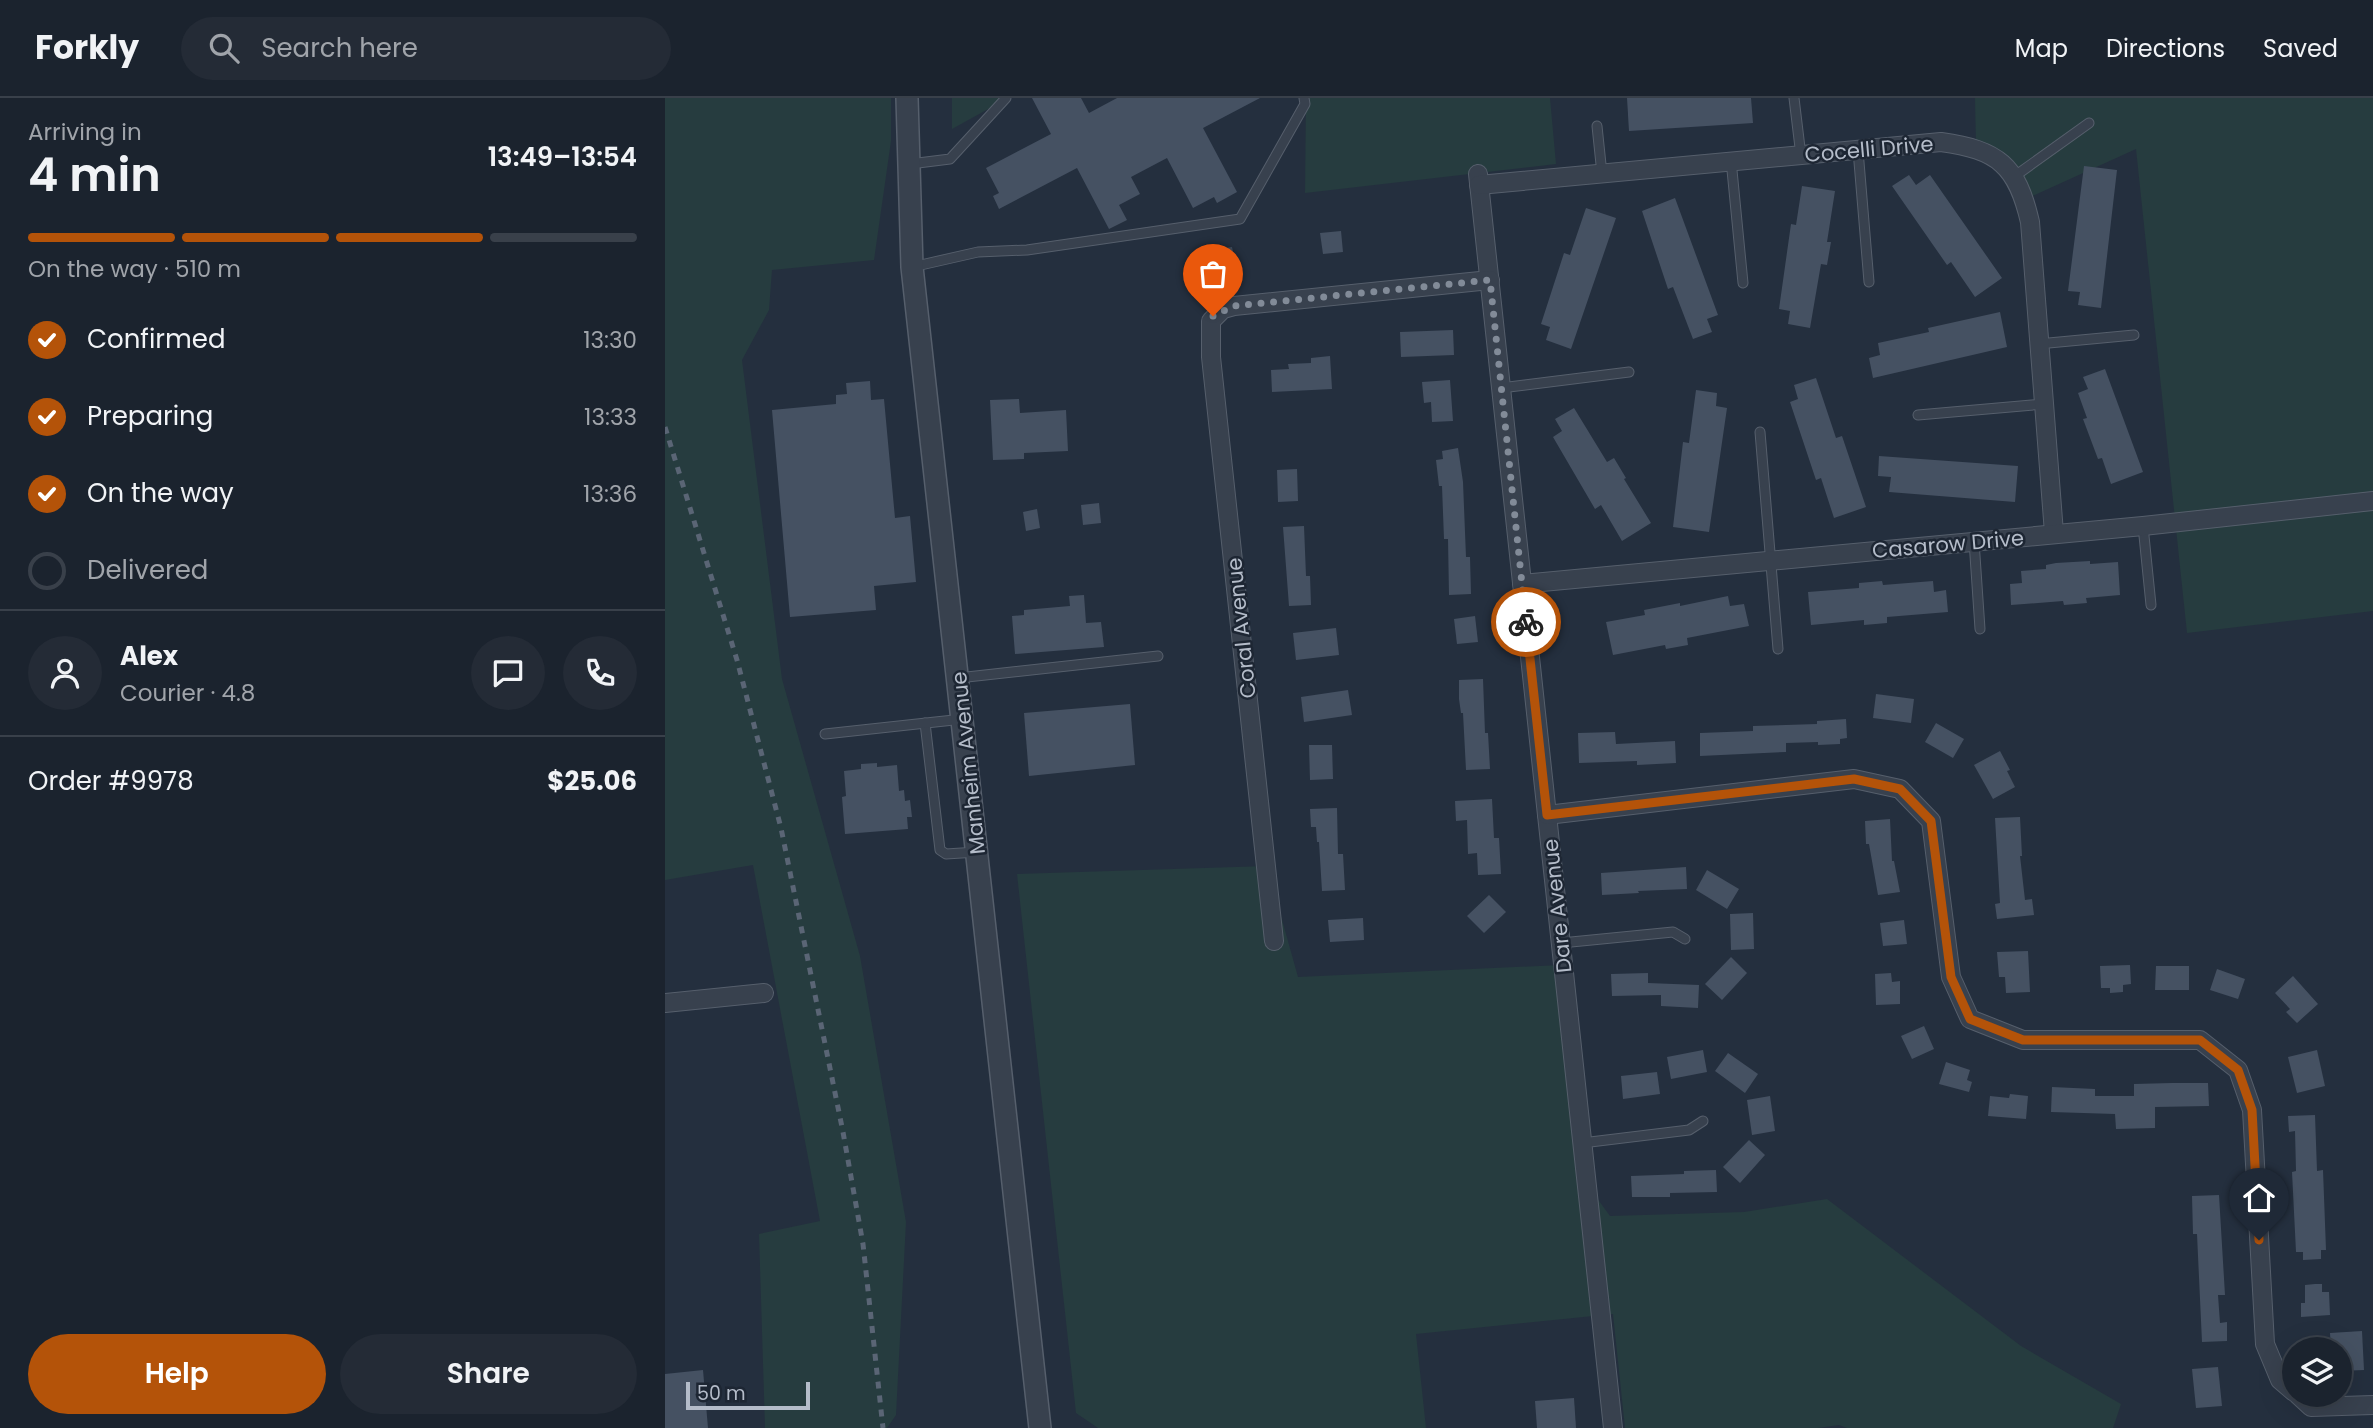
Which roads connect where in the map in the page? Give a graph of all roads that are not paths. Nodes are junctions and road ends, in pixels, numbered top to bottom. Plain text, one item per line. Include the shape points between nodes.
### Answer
1 (907, 98) edge
2 (1006, 98) edge
3 (1304, 98) edge
4 (1794, 98) edge
5 (2089, 123) dead end
6 (1597, 125) dead end
7 (1858, 150) junction
8 (1801, 156) junction
9 (1731, 160) junction
10 (908, 164) junction
11 (1602, 174) junction
12 (2015, 176) junction
13 (1479, 180) joint
14 (912, 267) junction
15 (1490, 280) junction
16 (1869, 282) dead end
17 (1743, 283) dead end
18 (2134, 335) dead end
19 (2038, 344) junction
20 (1629, 372) dead end
21 (1501, 388) junction
22 (2044, 404) junction
23 (1918, 415) dead end
24 (1760, 432) dead end
25 (2373, 501) edge
26 (2143, 526) junction
27 (2054, 533) junction
28 (1974, 541) junction
29 (1771, 560) junction
30 (1522, 584) junction
31 (2151, 605) dead end
32 (1980, 629) dead end
33 (1778, 649) dead end
34 (1158, 656) dead end
35 (958, 678) junction
36 (963, 719) junction
37 (925, 723) junction
38 (825, 734) dead end
39 (1547, 815) junction
40 (978, 852) junction
41 (1685, 939) dead end
42 (1274, 941) dead end
43 (1561, 943) junction
44 (764, 993) dead end
45 (665, 1003) edge
46 (1703, 1121) dead end
47 (1582, 1143) junction
48 (2282, 1382) edge
49 (2373, 1405) edge
50 (2352, 1406) edge
51 (1040, 1428) edge
52 (1613, 1428) edge

1 - 10 street, Manheim Avenue
2 - 10 lane via 950,159
3 - 14 lane via 1305,104 1240,219 1027,250 978,252
4 - 8 lane
5 - 12 lane
6 - 11 lane
7 - 8 street, Cocelli Drive
7 - 12 street, Cocelli Drive via 1941,142 1968,146 1996,159
7 - 16 lane
8 - 9 street, Cocelli Drive
9 - 11 street, Cocelli Drive
9 - 17 lane
10 - 14 street, Manheim Avenue
11 - 13 street, Cocelli Drive
12 - 19 street via 2030,222
13 - 15 street, Dare Avenue
14 - 35 street, Manheim Avenue
15 - 21 street, Dare Avenue
15 - 42 street, Coral Avenue via 1234,306 1210,321
18 - 19 lane
19 - 22 street
20 - 21 lane
21 - 30 street, Dare Avenue
22 - 23 lane
22 - 27 street
24 - 29 lane
25 - 26 street, Casarow Drive
26 - 27 street, Casarow Drive
26 - 31 lane
27 - 28 street, Casarow Drive
28 - 29 street, Casarow Drive
28 - 32 lane
29 - 30 street, Casarow Drive
29 - 33 lane
30 - 39 street, Dare Avenue
34 - 35 lane
35 - 36 street, Manheim Avenue
36 - 37 lane
36 - 40 street, Manheim Avenue
37 - 38 lane
37 - 40 lane via 940,850 946,854
39 - 43 street, Dare Avenue
39 - 48 street via 1854,779 1900,789 1931,821 1951,977 1970,1019 2023,1040 2200,1040 2238,1070 2252,1110 2265,1343
40 - 51 street, Manheim Avenue
41 - 43 lane via 1673,932
43 - 47 street, Dare Avenue
44 - 45 street
46 - 47 lane via 1689,1130
47 - 52 street, Dare Avenue
49 - 50 street

